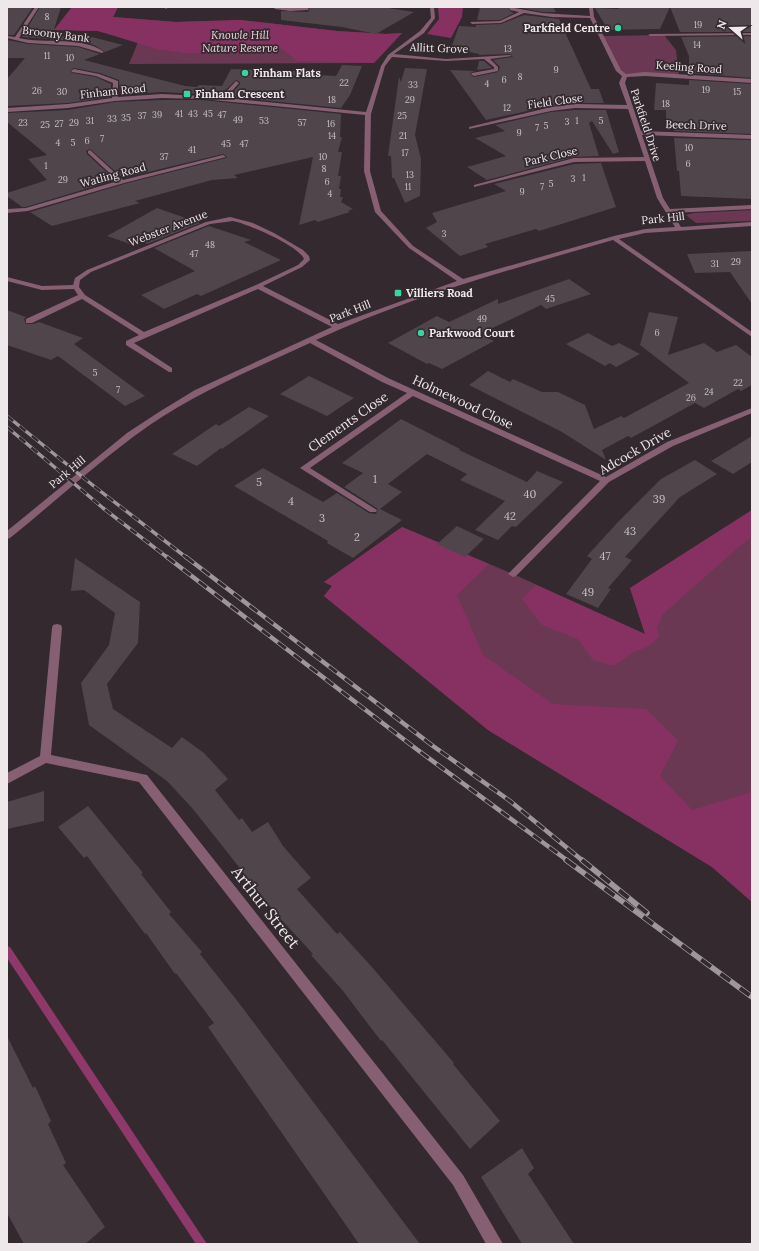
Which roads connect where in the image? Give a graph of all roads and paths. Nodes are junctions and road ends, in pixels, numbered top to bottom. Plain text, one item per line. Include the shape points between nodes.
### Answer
1 (37, 7) edge
2 (276, 7) edge
3 (432, 7) edge
4 (591, 7) edge
5 (307, 8) edge
6 (515, 9) edge
7 (523, 12) junction
8 (592, 17) junction
9 (472, 23) dead end
10 (752, 34) edge
11 (650, 35) dead end
12 (7, 37) edge
13 (16, 39) junction
14 (102, 52) dead end
15 (390, 55) junction
16 (510, 56) dead end
17 (486, 58) junction
18 (74, 71) dead end
19 (474, 74) dead end
20 (625, 76) junction
21 (752, 81) edge
22 (236, 83) dead end
23 (116, 99) junction
24 (222, 100) junction
25 (630, 107) junction
26 (7, 110) edge
27 (368, 114) junction
28 (475, 121) dead end
29 (483, 125) junction
30 (472, 128) dead end
31 (639, 133) junction
32 (752, 137) edge
33 (90, 152) dead end
34 (224, 157) dead end
35 (647, 159) junction
36 (476, 177) dead end
37 (122, 182) junction
38 (486, 183) junction
39 (476, 186) dead end
40 (752, 207) edge
41 (7, 211) edge
42 (668, 211) junction
43 (752, 224) edge
44 (679, 228) junction
45 (614, 238) junction
46 (7, 279) edge
47 (462, 281) junction
48 (258, 286) junction
49 (76, 287) junction
50 (82, 296) junction
51 (29, 321) dead end
52 (338, 327) junction
53 (752, 335) edge
54 (144, 336) junction
55 (312, 341) junction
56 (169, 370) dead end
57 (413, 392) junction
58 (752, 410) edge
59 (606, 480) junction
60 (373, 510) dead end
61 (7, 536) edge
62 (513, 574) dead end
63 (57, 628) dead end
64 (45, 758) junction
65 (7, 779) edge
66 (495, 1244) edge

1 - 13 street
2 - 5 street
3 - 15 street via 433,18 422,32
4 - 8 street, Parkfield Drive
6 - 7 street
7 - 8 street
7 - 9 street via 497,23
8 - 20 street, Parkfield Drive via 619,71
10 - 11 street via 664,37
12 - 13 street, Broomy Bank
13 - 14 street, Broomy Bank via 83,46
15 - 17 street, Allitt Grove via 446,60
15 - 27 street via 383,66
16 - 17 street, Allitt Grove
17 - 19 street, Allitt Grove via 496,70
18 - 23 street via 116,82
20 - 21 street, Keeling Road via 645,74
20 - 25 street, Parkfield Drive via 622,83
22 - 24 street
23 - 24 street, Finham Road via 162,96
23 - 26 street, Finham Road via 68,106
24 - 27 street, Finham Road
25 - 29 street, Field Close via 575,106
25 - 31 street, Parkfield Drive
27 - 47 street via 367,171 378,212 411,247
28 - 29 street
29 - 30 street, Field Close
31 - 32 street, Beech Drive
31 - 35 street, Parkfield Drive
33 - 37 street
34 - 37 street, Watling Road
35 - 38 street, Park Close via 574,160
35 - 42 street, Parkfield Drive via 660,198
36 - 38 street
37 - 41 street, Watling Road via 26,210
38 - 39 street, Park Close
40 - 42 street, Park Hill
42 - 44 street, Parkfield Drive
43 - 44 street, Park Hill
44 - 45 street, Park Hill via 645,231
45 - 47 street, Park Hill
45 - 53 street
46 - 49 street via 42,288
47 - 52 street, Park Hill
48 - 49 street, Webster Avenue via 300,266 307,257 291,245 254,226 233,220 220,220 89,271 77,280
48 - 52 street
48 - 54 street, Webster Avenue
49 - 50 street
50 - 51 street
50 - 54 street
52 - 55 street, Park Hill
54 - 56 street, Webster Avenue via 129,343
55 - 57 street, Holmewood Close
55 - 61 street, Park Hill via 198,392 130,435
57 - 59 street, Holmewood Close
57 - 60 street, Clements Close via 304,468
58 - 59 street, Adcock Drive via 670,444
59 - 62 street, Adcock Drive
63 - 64 street
64 - 65 street
64 - 66 street, Arthur Street via 143,778 458,1180

